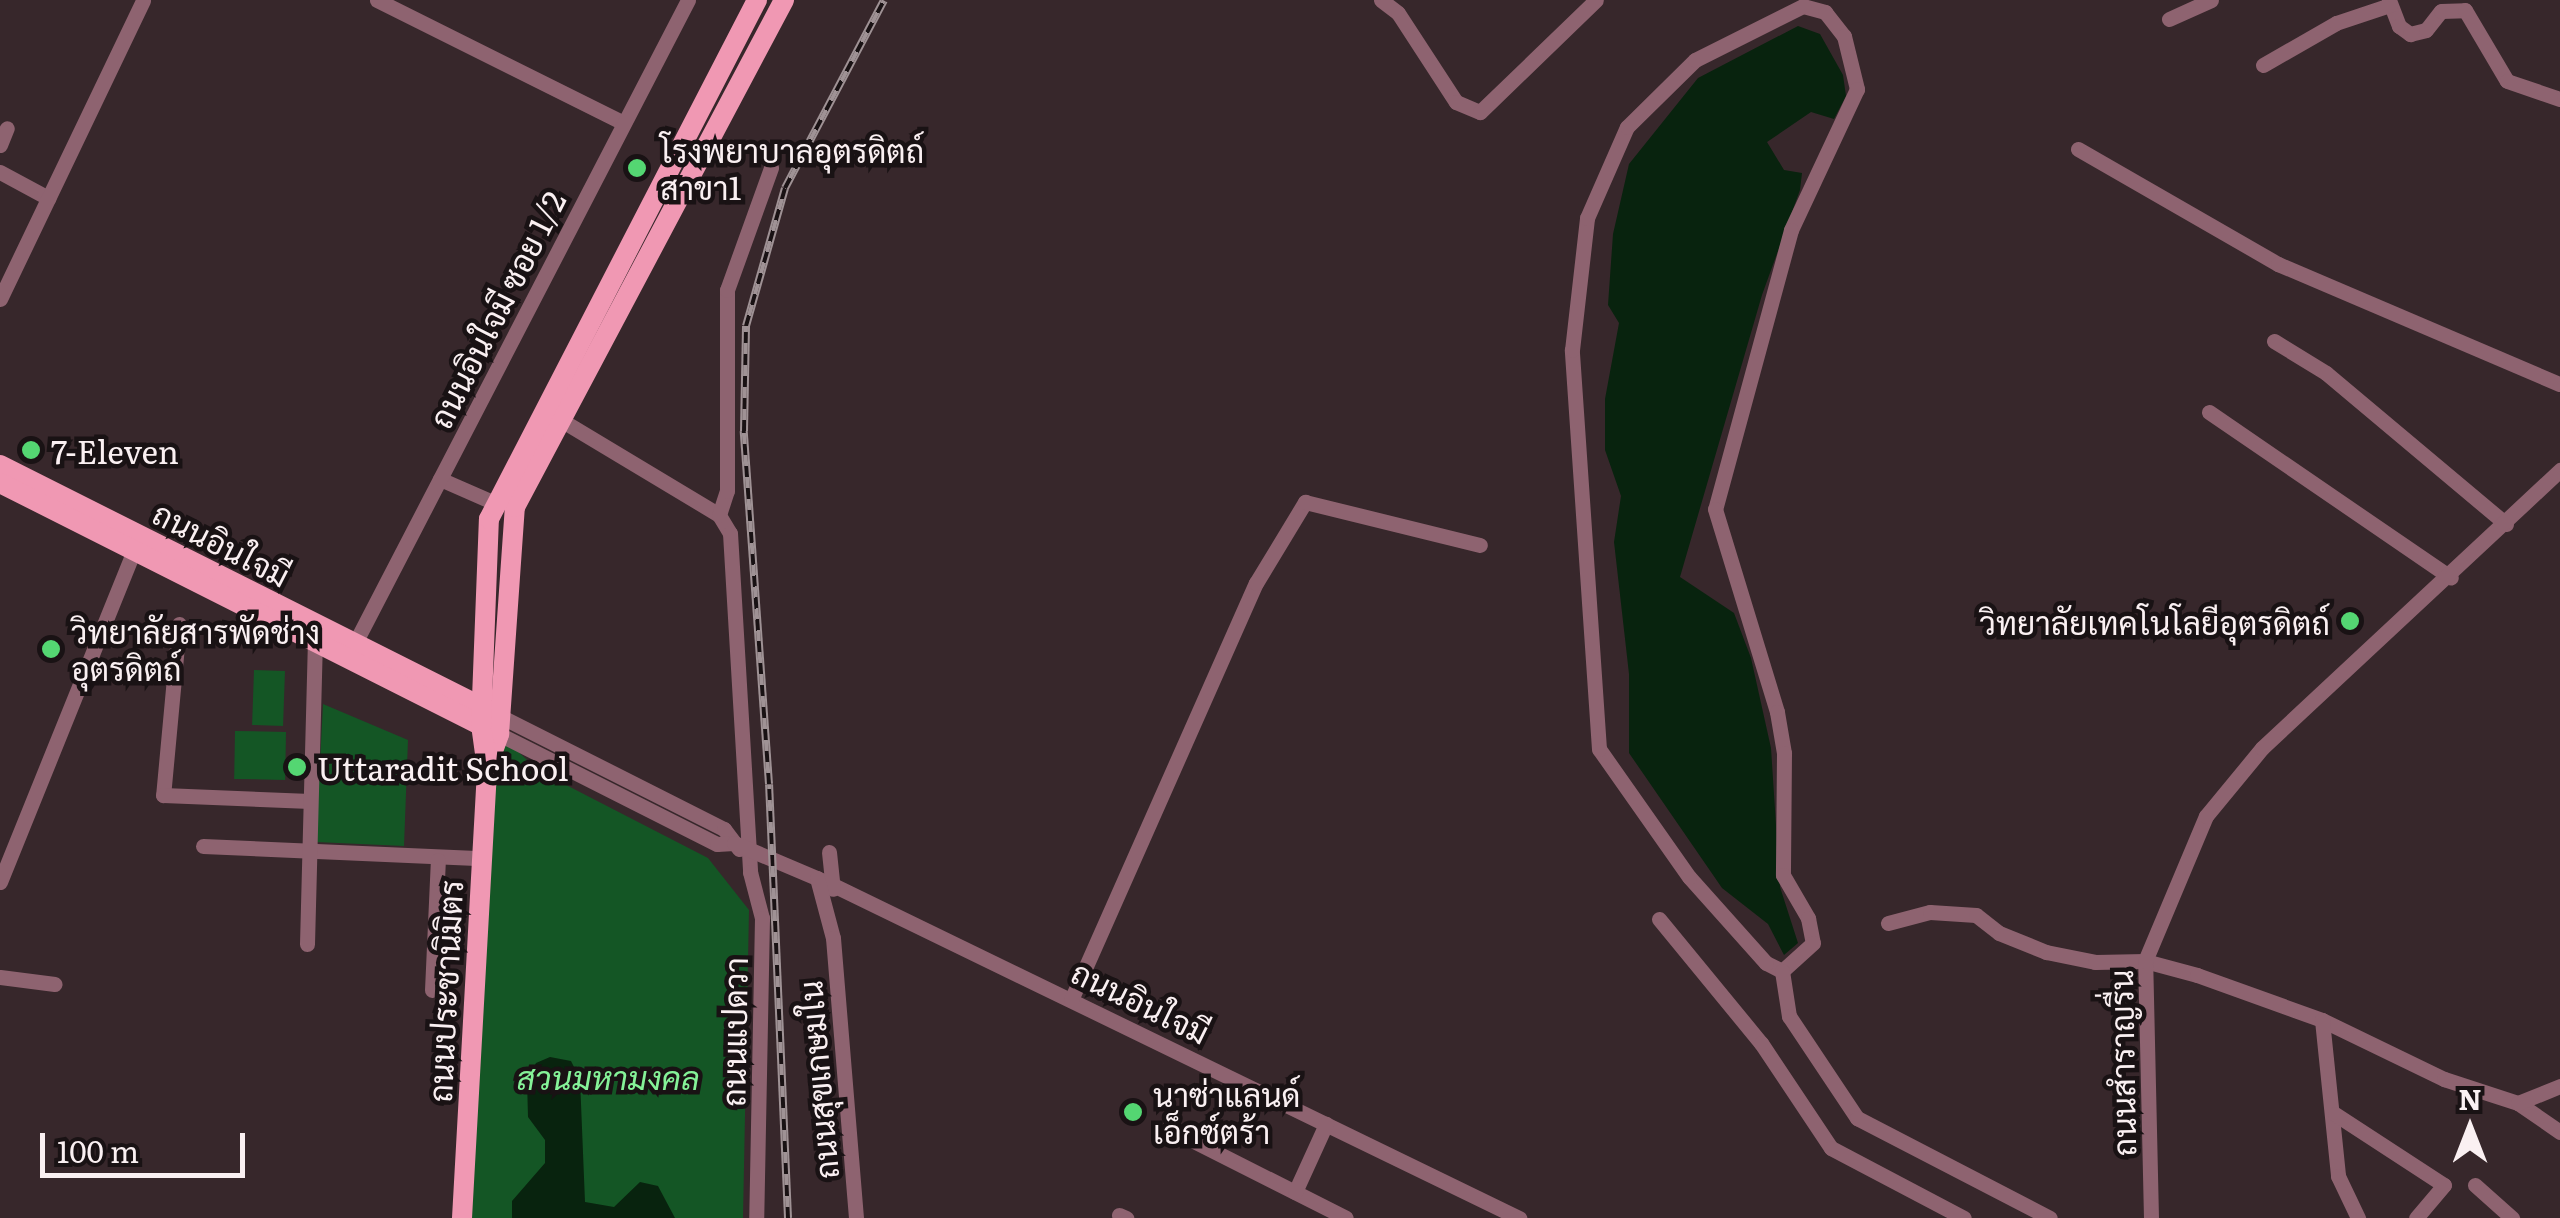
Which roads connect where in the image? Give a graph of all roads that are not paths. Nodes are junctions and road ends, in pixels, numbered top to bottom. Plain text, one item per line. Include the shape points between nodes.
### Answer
1 (143, 0) edge
2 (377, 0) edge
3 (688, 0) edge
4 (757, 0) edge
5 (784, 0) edge
6 (1381, 0) edge
7 (1596, 0) edge
8 (2210, 0) edge
9 (2390, 2) edge
10 (2460, 4) edge
11 (410, 7) edge
12 (2169, 18) dead end
13 (2264, 65) dead end
14 (2560, 99) edge
15 (622, 122) junction
16 (7, 128) dead end
17 (0, 146) edge
18 (2078, 149) dead end
19 (771, 168) dead end
20 (0, 172) edge
21 (48, 198) junction
22 (0, 299) edge
23 (2274, 341) dead end
24 (2560, 384) edge
25 (2209, 412) dead end
26 (560, 420) junction
27 (0, 465) edge
28 (2560, 470) edge
29 (440, 479) junction
30 (0, 483) edge
31 (495, 503) junction
32 (720, 515) junction
33 (2506, 524) junction
34 (138, 543) junction
35 (1480, 545) dead end
36 (2451, 578) junction
37 (178, 624) dead end
38 (319, 634) junction
39 (355, 643) junction
40 (491, 721) junction
41 (310, 801) junction
42 (203, 846) dead end
43 (742, 846) junction
44 (310, 851) junction
45 (828, 852) dead end
46 (3, 856) edge
47 (482, 858) junction
48 (772, 858) junction
49 (438, 860) junction
50 (752, 877) junction
51 (817, 878) junction
52 (0, 882) edge
53 (833, 885) junction
54 (854, 895) junction
55 (1659, 919) dead end
56 (1888, 923) dead end
57 (833, 938) junction
58 (306, 944) dead end
59 (2145, 961) junction
60 (1782, 971) junction
61 (0, 977) edge
62 (55, 984) dead end
63 (432, 990) dead end
64 (1070, 1000) junction
65 (2322, 1020) junction
66 (2560, 1086) edge
67 (2518, 1102) junction
68 (2335, 1114) junction
69 (1326, 1124) junction
70 (1168, 1128) dead end
71 (2560, 1132) edge
72 (2475, 1186) dead end
73 (1295, 1192) junction
74 (462, 1218) edge
75 (756, 1218) edge
76 (856, 1218) edge
77 (1346, 1218) edge
78 (1520, 1218) edge
79 (1964, 1218) edge
80 (2050, 1218) edge
81 (2151, 1218) edge
82 (2358, 1218) edge
83 (2416, 1218) edge
84 (2512, 1218) edge

1 - 21 street
2 - 11 street
3 - 15 street, ถนนอินใจมี ซอย 1/2
4 - 31 main road
5 - 26 main road
6 - 7 street via 1398,13 1456,102 1480,112
8 - 12 street
9 - 10 street via 2398,26 2410,34
9 - 13 street via 2336,23
10 - 14 street via 2507,81
11 - 15 street
15 - 29 street, ถนนอินใจมี ซอย 1/2
16 - 17 street
18 - 24 street via 2278,264
19 - 32 street via 728,290 727,491
20 - 21 street
21 - 22 street
23 - 33 street via 2326,374
25 - 36 street
26 - 32 street
26 - 40 main road via 511,521
27 - 34 main road, ถนนอินใจมี
28 - 33 street, ถนนสำราญรื่น
29 - 31 street
29 - 39 street, ถนนอินใจมี ซอย 1/2
30 - 34 main road, ถนนอินใจมี
31 - 40 main road via 487,532
32 - 43 street via 736,574
33 - 36 street, ถนนสำราญรื่น
34 - 38 main road, ถนนอินใจมี
34 - 46 street
35 - 64 street via 1305,502 1256,584
36 - 59 street, ถนนสำราญรื่น via 2262,748 2206,816
37 - 41 street via 163,795
38 - 39 main road, ถนนอินใจมี
38 - 40 main road, ถนนอินใจมี
38 - 41 street
39 - 40 main road, ถนนอินใจมี
40 - 43 street, ถนนอินใจมี via 724,829
40 - 47 main road, ถนนประชานิมิตร
41 - 44 street
42 - 44 street
43 - 48 street, ถนนอินใจมี
43 - 50 street, ถนนแปดวา
44 - 49 street
44 - 58 street
45 - 53 street, ถนนสุขเกษมใน
46 - 52 street
47 - 49 street
47 - 74 main road, ถนนประชานิมิตร
48 - 50 street
48 - 51 street, ถนนอินใจมี
49 - 63 street
50 - 75 street, ถนนแปดวา via 762,918
51 - 53 street, ถนนอินใจมี
51 - 57 street, ถนนสุขเกษมใน
53 - 54 street, ถนนอินใจมี
53 - 57 street, ถนนสุขเกษมใน
54 - 57 street, ถนนสุขเกษมใน via 842,904
54 - 64 street, ถนนอินใจมี
55 - 79 street via 1761,1043 1831,1148
56 - 59 street via 1930,912 1976,915 2046,952 2095,962
57 - 76 street, ถนนสุขเกษมใน
59 - 65 street
59 - 81 street, ถนนสำราญรื่น
60 - 60 street via 1766,963 1689,876 1599,749 1572,350 1587,218 1627,128 1695,60 1803,6 1825,12 1844,36 1857,89 1790,230 1715,509 1777,712 1784,753 1783,876 1808,918 1813,943
60 - 80 street via 1790,1016 1857,1118
61 - 62 street
64 - 69 street, ถนนอินใจมี
65 - 67 street via 2444,1079
65 - 68 street
66 - 67 street
67 - 71 street
68 - 82 street via 2338,1176
68 - 83 street via 2444,1186
69 - 73 street
69 - 78 street, ถนนอินใจมี
70 - 73 street
72 - 84 street
73 - 77 street

